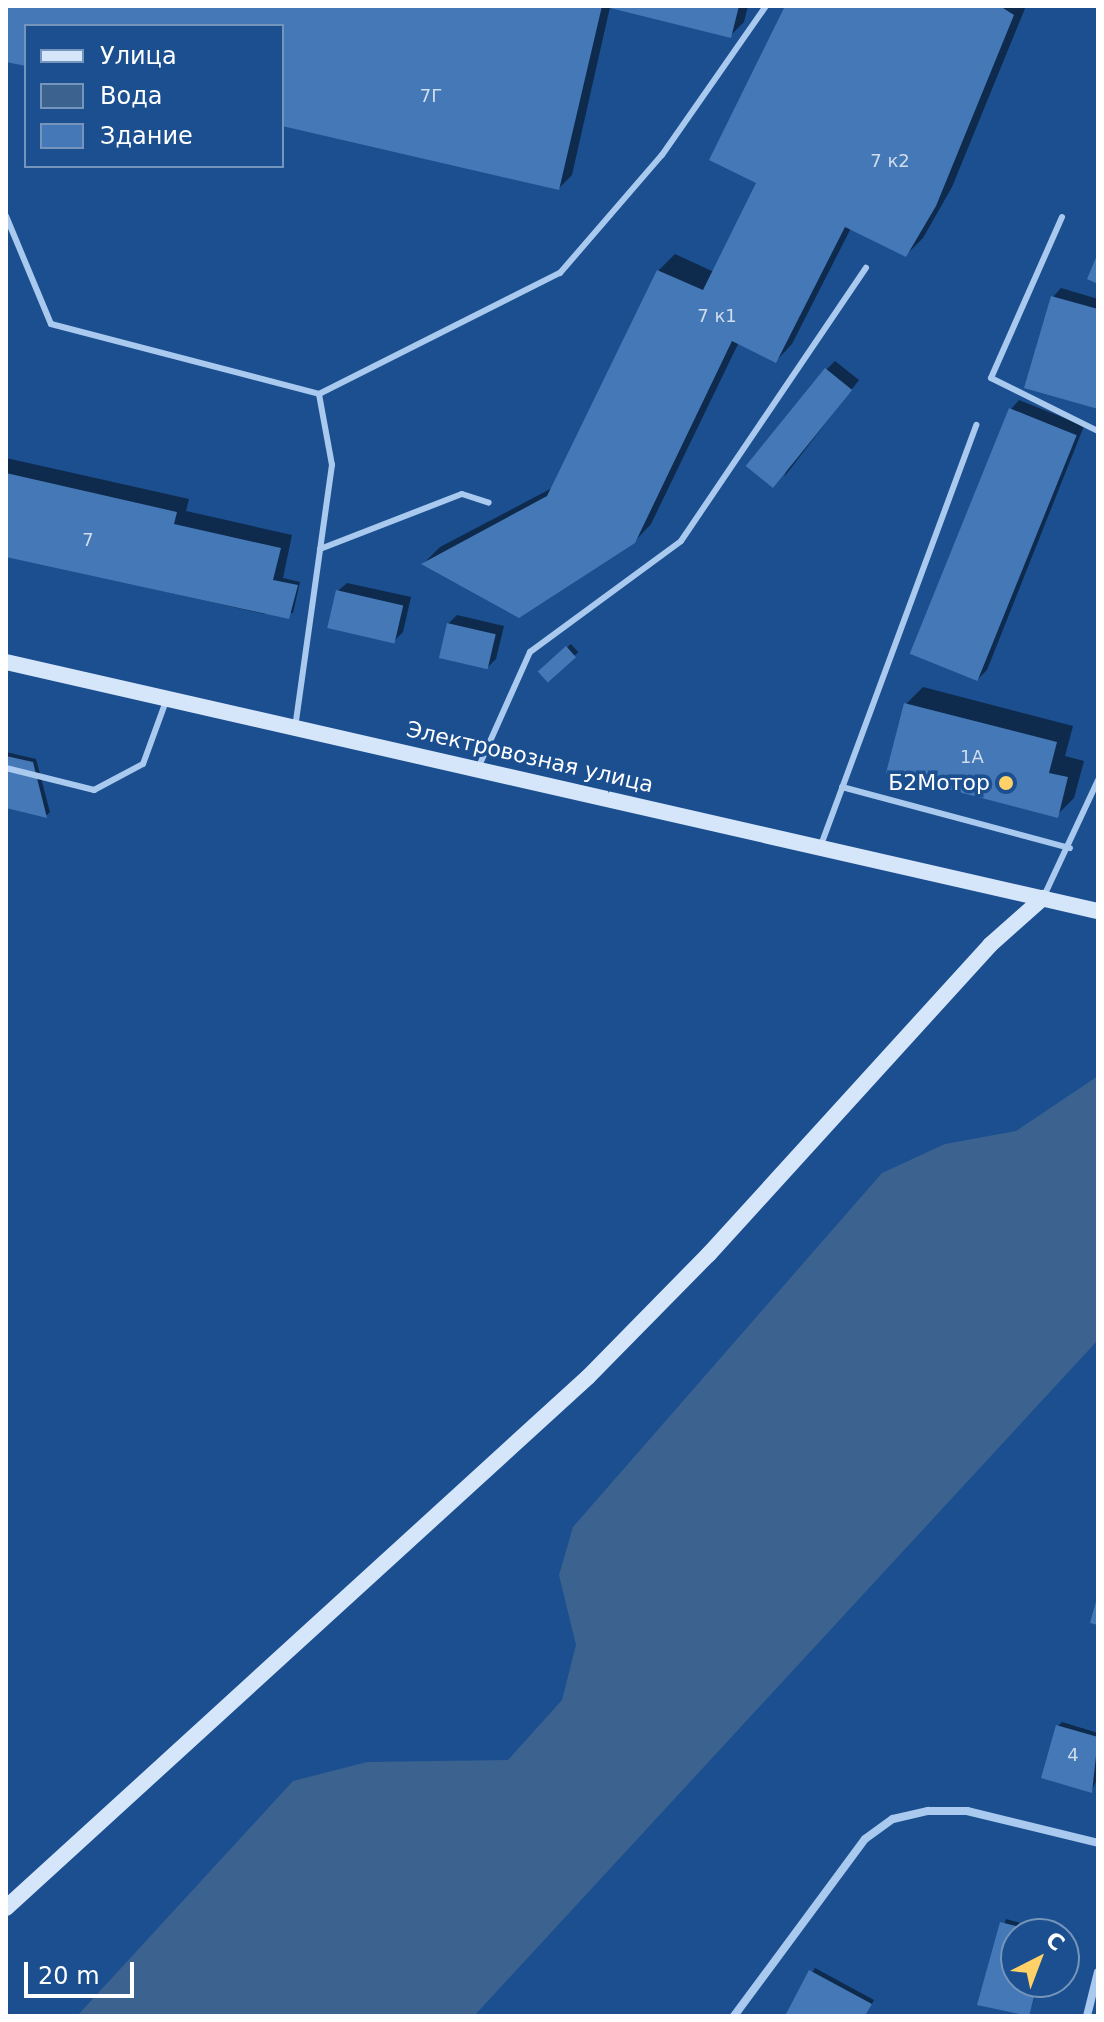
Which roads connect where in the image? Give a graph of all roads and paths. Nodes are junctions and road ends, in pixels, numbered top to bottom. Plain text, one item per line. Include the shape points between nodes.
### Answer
1 (766, 6) edge
2 (6, 216) edge
3 (1062, 217) dead end
4 (866, 268) dead end
5 (319, 394) junction
6 (976, 425) dead end
7 (1098, 431) edge
8 (489, 503) dead end
9 (320, 549) junction
10 (6, 662) edge
11 (166, 701) junction
12 (295, 728) junction
13 (479, 766) junction
14 (6, 768) edge
15 (1098, 780) edge
16 (842, 787) junction
17 (1070, 848) junction
18 (820, 849) junction
19 (1043, 898) junction
20 (1098, 911) edge
21 (1098, 1843) edge
22 (6, 1908) edge
23 (1098, 1972) edge
24 (734, 2016) edge
25 (1087, 2016) edge

1 - 5 lane via 662,155 560,273
2 - 5 lane via 51,324
3 - 7 lane via 991,378
4 - 13 lane via 681,541 530,652
5 - 9 lane via 332,465
6 - 16 lane
8 - 9 lane via 462,494
9 - 12 lane
10 - 11 street, Электровозная улица
11 - 12 street, Электровозная улица
11 - 14 lane via 143,764 94,790
12 - 13 street, Электровозная улица
13 - 18 street, Электровозная улица
15 - 17 lane
16 - 17 lane
16 - 18 lane
17 - 19 lane
18 - 19 street, Электровозная улица
19 - 20 street, Электровозная улица
19 - 22 street via 990,945 709,1254 588,1377
21 - 24 street via 967,1811 928,1811 893,1819 865,1839
23 - 25 street

